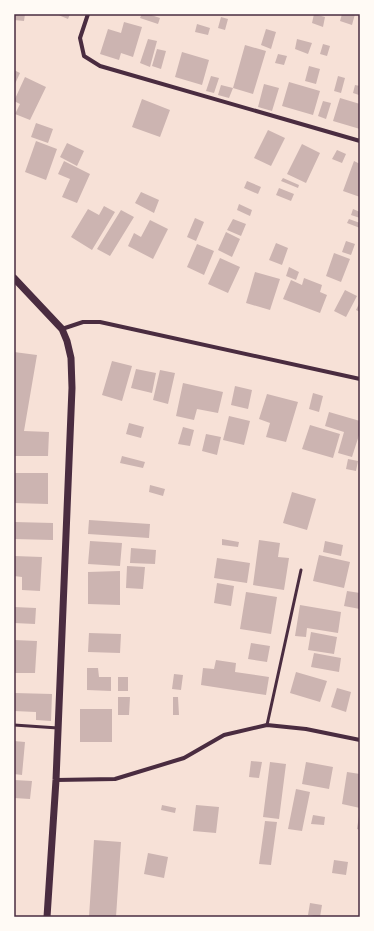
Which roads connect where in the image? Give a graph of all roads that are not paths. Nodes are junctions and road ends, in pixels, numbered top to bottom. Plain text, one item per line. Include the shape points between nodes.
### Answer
1 (88, 14) edge
2 (360, 141) edge
3 (16, 283) edge
4 (62, 329) junction
5 (360, 379) edge
6 (301, 570) dead end
7 (14, 725) edge
8 (267, 725) junction
9 (58, 728) junction
10 (360, 740) edge
11 (56, 780) junction
12 (47, 917) edge

1 - 2 street via 80,38 84,56 100,66
3 - 4 street
4 - 5 street via 84,322 100,322
4 - 9 street via 71,358 72,388
6 - 8 lane
7 - 9 lane
8 - 10 street via 306,729
8 - 11 street via 224,735 184,758 115,779
9 - 11 street
11 - 12 street

